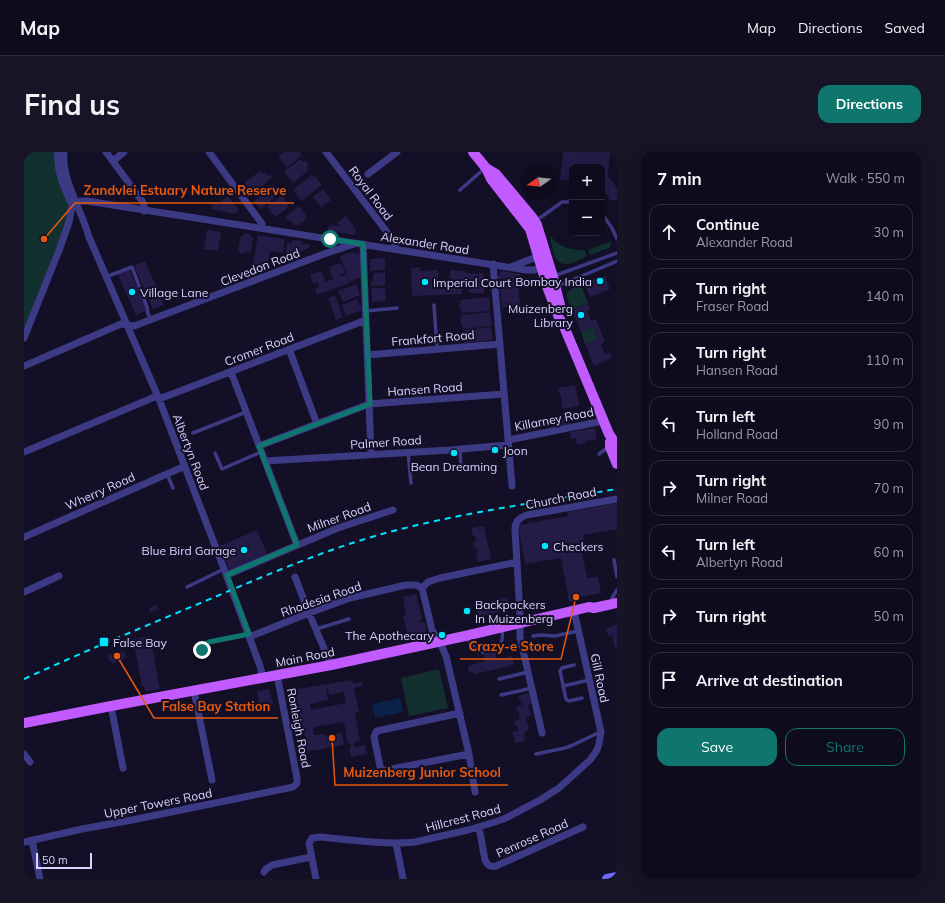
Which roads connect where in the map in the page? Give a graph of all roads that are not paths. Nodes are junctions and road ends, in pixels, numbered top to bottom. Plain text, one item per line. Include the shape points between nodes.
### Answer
1 (58, 152) edge
2 (64, 152) edge
3 (106, 152) edge
4 (124, 152) edge
5 (209, 152) edge
6 (326, 152) edge
7 (397, 152) edge
8 (473, 152) edge
9 (112, 161) junction
10 (486, 168) junction
11 (368, 174) dead end
12 (460, 190) dead end
13 (569, 202) edge
14 (74, 205) junction
15 (144, 210) junction
16 (605, 218) edge
17 (531, 223) junction
18 (262, 228) junction
19 (330, 239) junction
20 (617, 239) edge
21 (344, 241) junction
22 (360, 244) junction
23 (331, 249) junction
24 (395, 249) junction
25 (617, 253) edge
26 (324, 254) junction
27 (543, 257) junction
28 (617, 261) edge
29 (493, 264) junction
30 (587, 264) junction
31 (510, 267) junction
32 (546, 267) junction
33 (590, 272) junction
34 (106, 277) junction
35 (550, 282) junction
36 (434, 305) dead end
37 (397, 308) dead end
38 (366, 311) junction
39 (151, 320) junction
40 (366, 320) junction
41 (127, 325) junction
42 (24, 338) edge
43 (500, 344) junction
44 (289, 349) junction
45 (437, 349) junction
46 (367, 355) junction
47 (24, 366) edge
48 (231, 372) junction
49 (504, 394) junction
50 (158, 397) junction
51 (370, 404) junction
52 (246, 412) junction
53 (603, 421) junction
54 (317, 424) junction
55 (193, 433) dead end
56 (508, 442) junction
57 (614, 448) edge
58 (260, 449) junction
59 (460, 449) junction
60 (24, 452) edge
61 (408, 452) junction
62 (215, 453) dead end
63 (371, 454) junction
64 (600, 454) dead end
65 (264, 461) junction
66 (617, 464) edge
67 (185, 466) junction
68 (461, 470) dead end
69 (167, 474) junction
70 (411, 483) dead end
71 (512, 486) dead end
72 (173, 488) dead end
73 (617, 499) edge
74 (393, 510) dead end
75 (24, 537) edge
76 (297, 545) junction
77 (614, 560) dead end
78 (517, 562) junction
79 (226, 572) junction
80 (60, 576) dead end
81 (295, 577) dead end
82 (617, 577) edge
83 (187, 587) dead end
84 (422, 588) junction
85 (24, 592) edge
86 (616, 597) edge
87 (574, 611) junction
88 (309, 613) junction
89 (349, 619) dead end
90 (520, 623) junction
91 (502, 627) junction
92 (316, 629) junction
93 (578, 631) junction
94 (249, 636) junction
95 (465, 636) junction
96 (533, 636) dead end
97 (439, 642) junction
98 (202, 650) dead end
99 (494, 650) dead end
100 (483, 652) dead end
101 (331, 665) junction
102 (574, 666) dead end
103 (528, 672) junction
104 (277, 675) junction
105 (263, 678) junction
106 (499, 679) dead end
107 (589, 680) junction
108 (563, 686) junction
109 (532, 688) junction
110 (194, 691) junction
111 (501, 695) dead end
112 (582, 698) dead end
113 (111, 706) junction
114 (460, 713) junction
115 (24, 725) edge
116 (601, 732) junction
117 (542, 733) dead end
118 (597, 750) joint
119 (24, 754) edge
120 (469, 754) junction
121 (536, 754) dead end
122 (30, 762) dead end
123 (123, 768) dead end
124 (212, 780) dead end
125 (296, 784) joint
126 (475, 792) dead end
127 (479, 827) junction
128 (582, 827) dead end
129 (32, 840) junction
130 (24, 842) edge
131 (396, 843) junction
132 (311, 857) junction
133 (264, 872) dead end
134 (617, 877) edge
135 (40, 879) edge
136 (316, 879) edge
137 (403, 879) edge
138 (607, 879) edge

1 - 14 street, Albertyn Road via 63,183
2 - 14 street via 66,175
3 - 9 street
4 - 9 street
5 - 18 street via 260,221
6 - 24 street, Royal Road via 393,240
7 - 11 street
8 - 10 main road
9 - 15 street via 142,201
10 - 12 lane
10 - 17 main road via 496,174
13 - 17 lane via 562,202
14 - 15 street, Alexander Road via 87,201
14 - 34 street, Albertyn Road
14 - 42 street via 60,248
15 - 18 street, Alexander Road
16 - 20 lane
17 - 27 main road via 532,233
18 - 19 street, Alexander Road
19 - 21 street, Alexander Road
19 - 23 street
21 - 22 street, Alexander Road
21 - 23 street, Clevedon Road
22 - 24 street, Alexander Road
22 - 26 street, Clevedon Road
22 - 38 street
23 - 26 street, Clevedon Road
24 - 29 street, Alexander Road
25 - 30 lane
26 - 39 street, Clevedon Road
27 - 31 street, Alexander Road
27 - 32 main road
28 - 33 lane
29 - 31 street, Alexander Road
29 - 43 street, Church Road
30 - 33 lane
30 - 35 lane
31 - 32 street, Alexander Road via 533,270
32 - 35 main road
33 - 35 lane via 565,283
34 - 39 lane via 132,267
34 - 41 street, Albertyn Road
35 - 53 main road via 559,318
36 - 45 lane
37 - 38 lane
38 - 40 street
39 - 41 street, Clevedon Road via 134,326
40 - 44 street, Cromer Road
40 - 46 street
41 - 47 street, Clevedon Road via 121,324
41 - 50 street, Albertyn Road
43 - 45 street, Frankfort Road
43 - 49 street, Church Road
44 - 48 street, Cromer Road
44 - 54 street
45 - 46 street, Frankfort Road
46 - 51 street
48 - 50 street, Cromer Road
48 - 52 street
49 - 51 street, Hansen Road
49 - 56 street, Church Road
50 - 60 street, Cromer Road
50 - 67 street, Albertyn Road
51 - 54 street, Hansen Road
51 - 63 street
52 - 55 lane
52 - 58 street
53 - 56 street, Killarney Road
53 - 57 main road
54 - 58 street, Hansen Road
56 - 59 street, Palmer Road
56 - 71 street, Church Road
57 - 64 lane
57 - 66 main road
58 - 62 lane via 222,469
58 - 65 street
59 - 61 street, Palmer Road
59 - 68 lane
61 - 63 street, Palmer Road
61 - 70 lane
63 - 65 street, Palmer Road
65 - 76 street
67 - 69 street, Wherry Road
67 - 79 street, Albertyn Road
69 - 72 lane
69 - 75 street, Wherry Road
73 - 78 street, Church Road via 521,517 515,526
74 - 76 street, Milner Road
76 - 79 street, Milner Road
77 - 82 lane
78 - 84 street via 440,578 428,582
78 - 90 street, Church Road
79 - 83 lane
79 - 94 street, Albertyn Road
80 - 85 street
81 - 88 street
84 - 88 street, Rhodesia Road via 406,585 350,598
84 - 97 street via 430,626
86 - 87 main road, Main Road
87 - 90 main road, Main Road
87 - 93 street, Gill Road
88 - 92 street
88 - 94 street, Rhodesia Road
89 - 92 lane
90 - 91 main road, Main Road
90 - 103 street, Church Road via 520,637
91 - 95 main road, Main Road
91 - 99 lane via 500,645
92 - 101 street
93 - 96 lane via 555,636
93 - 107 street, Gill Road
94 - 98 lane via 209,642
94 - 105 street, Albertyn Road
95 - 97 main road, Main Road
95 - 100 lane via 475,649
97 - 101 main road, Main Road
97 - 114 street via 446,656
101 - 104 main road, Main Road
102 - 108 lane via 562,668 560,672
103 - 106 lane
103 - 109 street, Church Road
104 - 105 main road, Main Road
104 - 125 street, Ronleigh Road via 297,778
105 - 110 main road, Main Road
107 - 108 lane
107 - 116 street, Gill Road
108 - 112 lane via 566,699 571,701
109 - 111 lane
109 - 117 street, Church Road
110 - 113 main road, Main Road via 135,699
110 - 124 street
113 - 115 main road, Main Road
113 - 123 street
114 - 120 street
114 - 120 street via 376,732 374,736 381,771
116 - 118 street, Gill Road
116 - 121 lane via 578,743
118 - 127 street, Hillcrest Road via 590,760 549,795 506,818
119 - 122 street
120 - 126 street
125 - 129 street, Upper Towers Road via 291,788
127 - 128 street, Penrose Road via 484,856 487,864 492,867
127 - 131 street, Hillcrest Road via 415,842
129 - 130 street, Upper Towers Road
129 - 135 street
131 - 132 street, Hillcrest Road via 312,838 309,843
131 - 137 street
132 - 133 street via 272,865
132 - 136 street
134 - 138 main road

